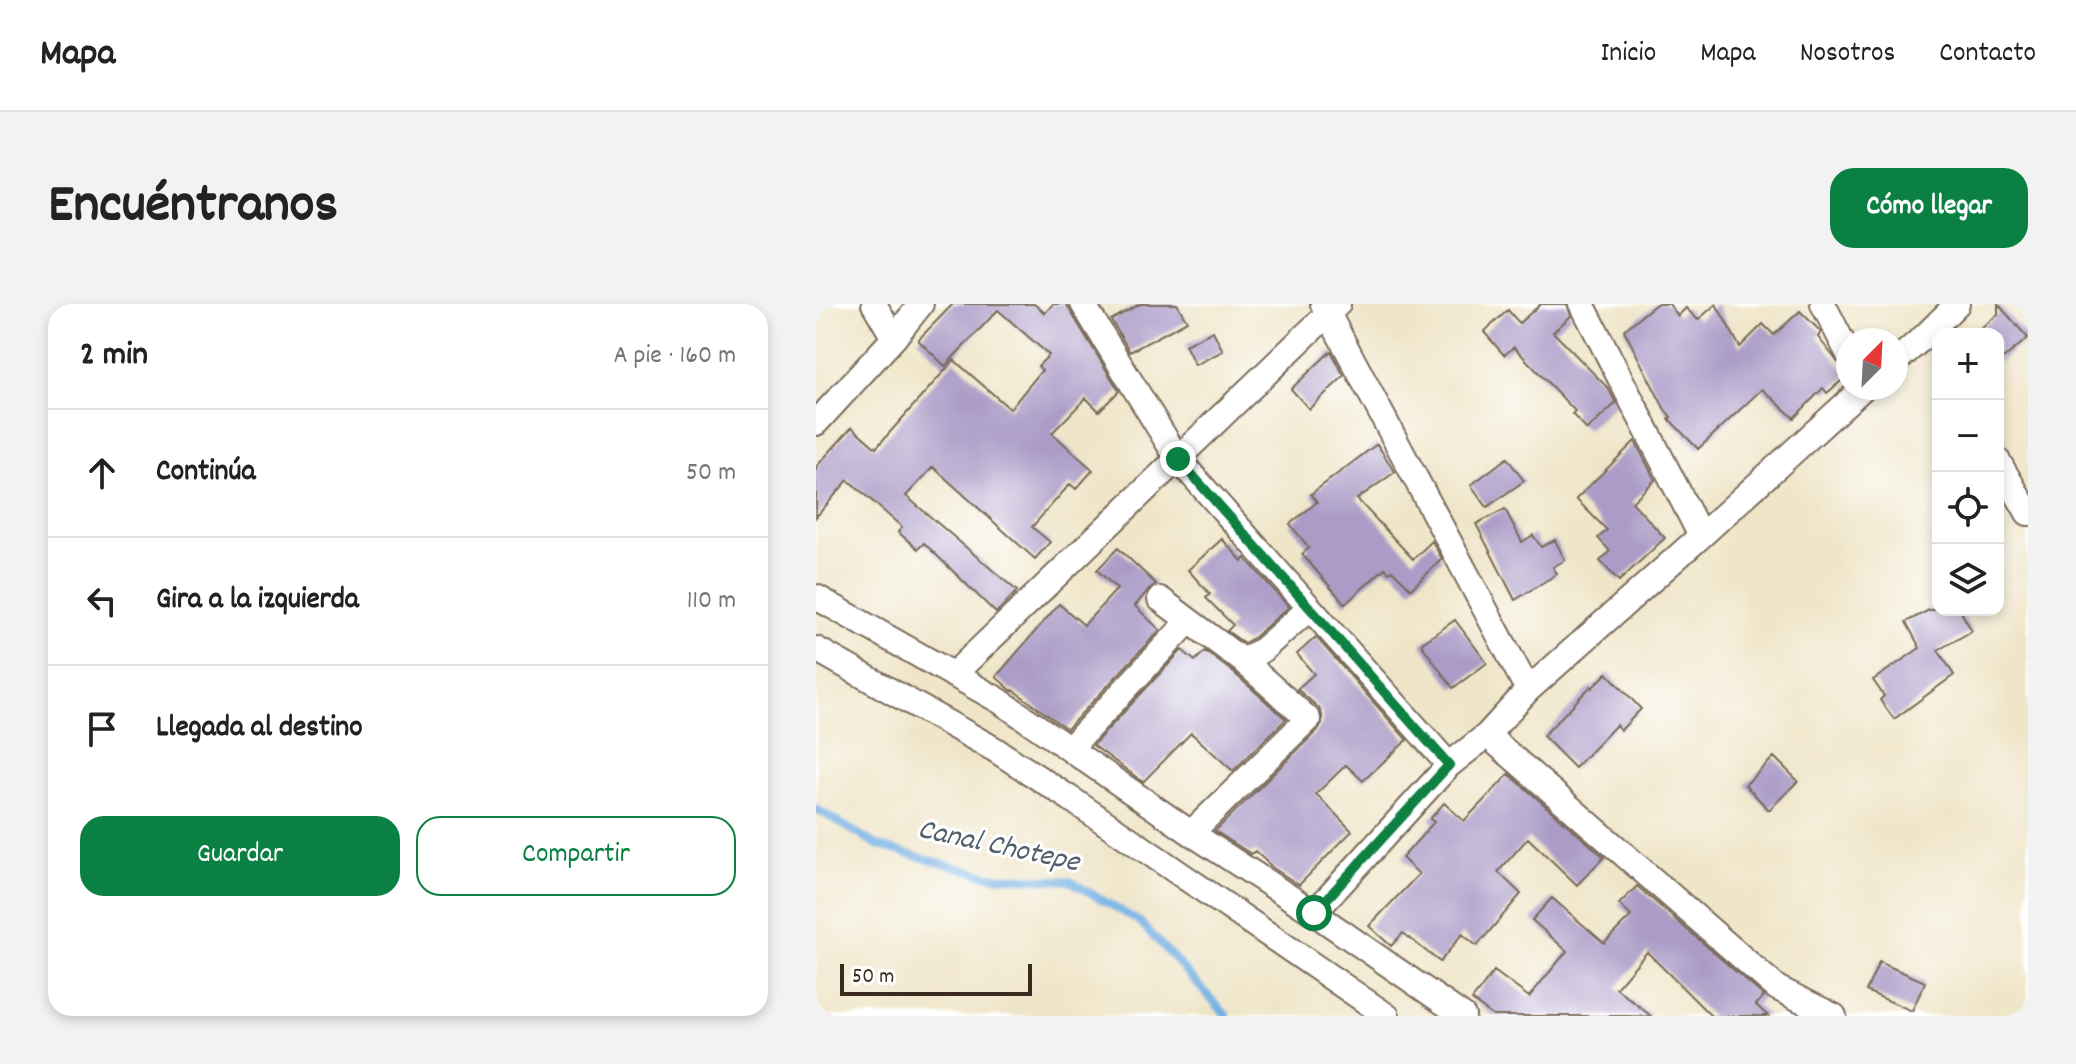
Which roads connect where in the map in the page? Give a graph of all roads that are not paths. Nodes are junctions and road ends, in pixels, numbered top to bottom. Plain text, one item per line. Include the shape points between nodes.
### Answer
1 (874, 304) edge
2 (921, 304) edge
3 (1083, 304) edge
4 (1582, 304) edge
5 (1823, 304) edge
6 (1957, 304) edge
7 (1330, 307) edge
8 (1943, 328) edge
9 (1836, 329) edge
10 (894, 338) junction
11 (1932, 346) edge
12 (1908, 356) edge
13 (1850, 400) edge
14 (816, 423) edge
15 (1178, 459) junction
16 (2004, 471) edge
17 (2028, 513) edge
18 (1701, 536) junction
19 (816, 597) edge
20 (1160, 599) dead end
21 (1310, 608) junction
22 (1189, 621) junction
23 (816, 649) edge
24 (1243, 661) junction
25 (953, 675) junction
26 (1528, 690) junction
27 (1487, 735) junction
28 (1070, 748) junction
29 (1449, 765) junction
30 (1191, 833) junction
31 (1314, 913) junction
32 (1387, 1016) edge
33 (1463, 1016) edge
34 (1834, 1016) edge

1 - 10 street
2 - 10 street
3 - 15 street
4 - 18 street
5 - 9 street
6 - 8 street
7 - 15 street
7 - 26 street
10 - 14 street
11 - 12 street
13 - 18 street
15 - 21 street
15 - 25 street
16 - 17 street
18 - 26 street
19 - 25 street
20 - 22 street
21 - 24 street
21 - 29 street
22 - 24 street
22 - 28 street
23 - 32 street via 1006,757
24 - 30 street via 1308,719
25 - 28 street
26 - 27 street
27 - 29 street
27 - 34 street via 1777,988
28 - 30 street
29 - 31 street
30 - 31 street
31 - 33 street

